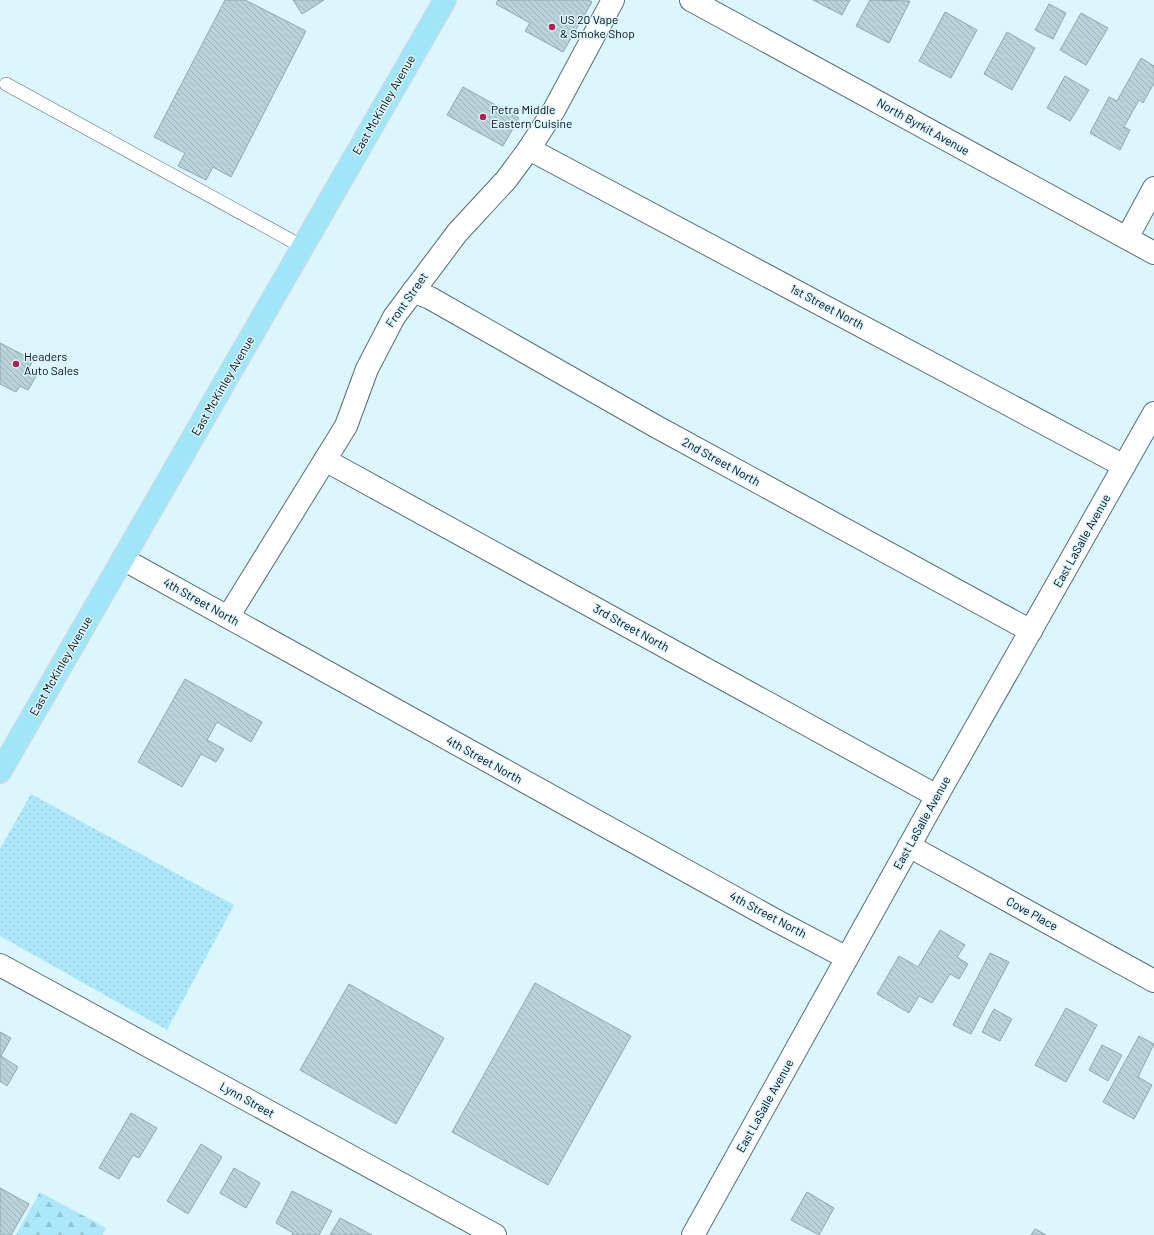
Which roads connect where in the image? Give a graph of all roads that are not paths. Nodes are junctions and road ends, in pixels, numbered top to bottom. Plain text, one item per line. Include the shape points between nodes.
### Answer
1 (445, 0) edge
2 (613, 0) edge
3 (691, 0) edge
4 (6, 84) dead end
5 (529, 148) junction
6 (1154, 188) edge
7 (1127, 238) junction
8 (303, 246) junction
9 (1154, 253) edge
10 (413, 291) junction
11 (1154, 413) edge
12 (325, 460) junction
13 (1124, 466) junction
14 (123, 559) junction
15 (228, 617) junction
16 (1031, 631) junction
17 (0, 772) edge
18 (937, 796) junction
19 (910, 846) junction
20 (847, 958) junction
21 (0, 965) edge
22 (1154, 982) edge
23 (495, 1235) edge
24 (693, 1235) edge

1 - 8 main road, East McKinley Avenue
2 - 5 street, Front Street via 554,110
3 - 7 street, North Byrkit Avenue
4 - 8 lane
5 - 10 street, Front Street via 506,180 457,233
5 - 13 street, 1st Street North
6 - 7 street
7 - 9 street, North Byrkit Avenue
8 - 14 main road, East McKinley Avenue
10 - 12 street, Front Street via 379,343 346,426
10 - 16 street, 2nd Street North via 430,298 664,431
11 - 13 street, East LaSalle Avenue
12 - 15 street, Front Street
12 - 18 street, 3rd Street North
13 - 16 street, East LaSalle Avenue
14 - 15 street, 4th Street North
14 - 17 main road, East McKinley Avenue
15 - 20 street, 4th Street North
16 - 18 street, East LaSalle Avenue
18 - 19 street, East LaSalle Avenue
19 - 20 street, East LaSalle Avenue
19 - 22 street, Cove Place
20 - 24 street, East LaSalle Avenue
21 - 23 street, Lynn Street

